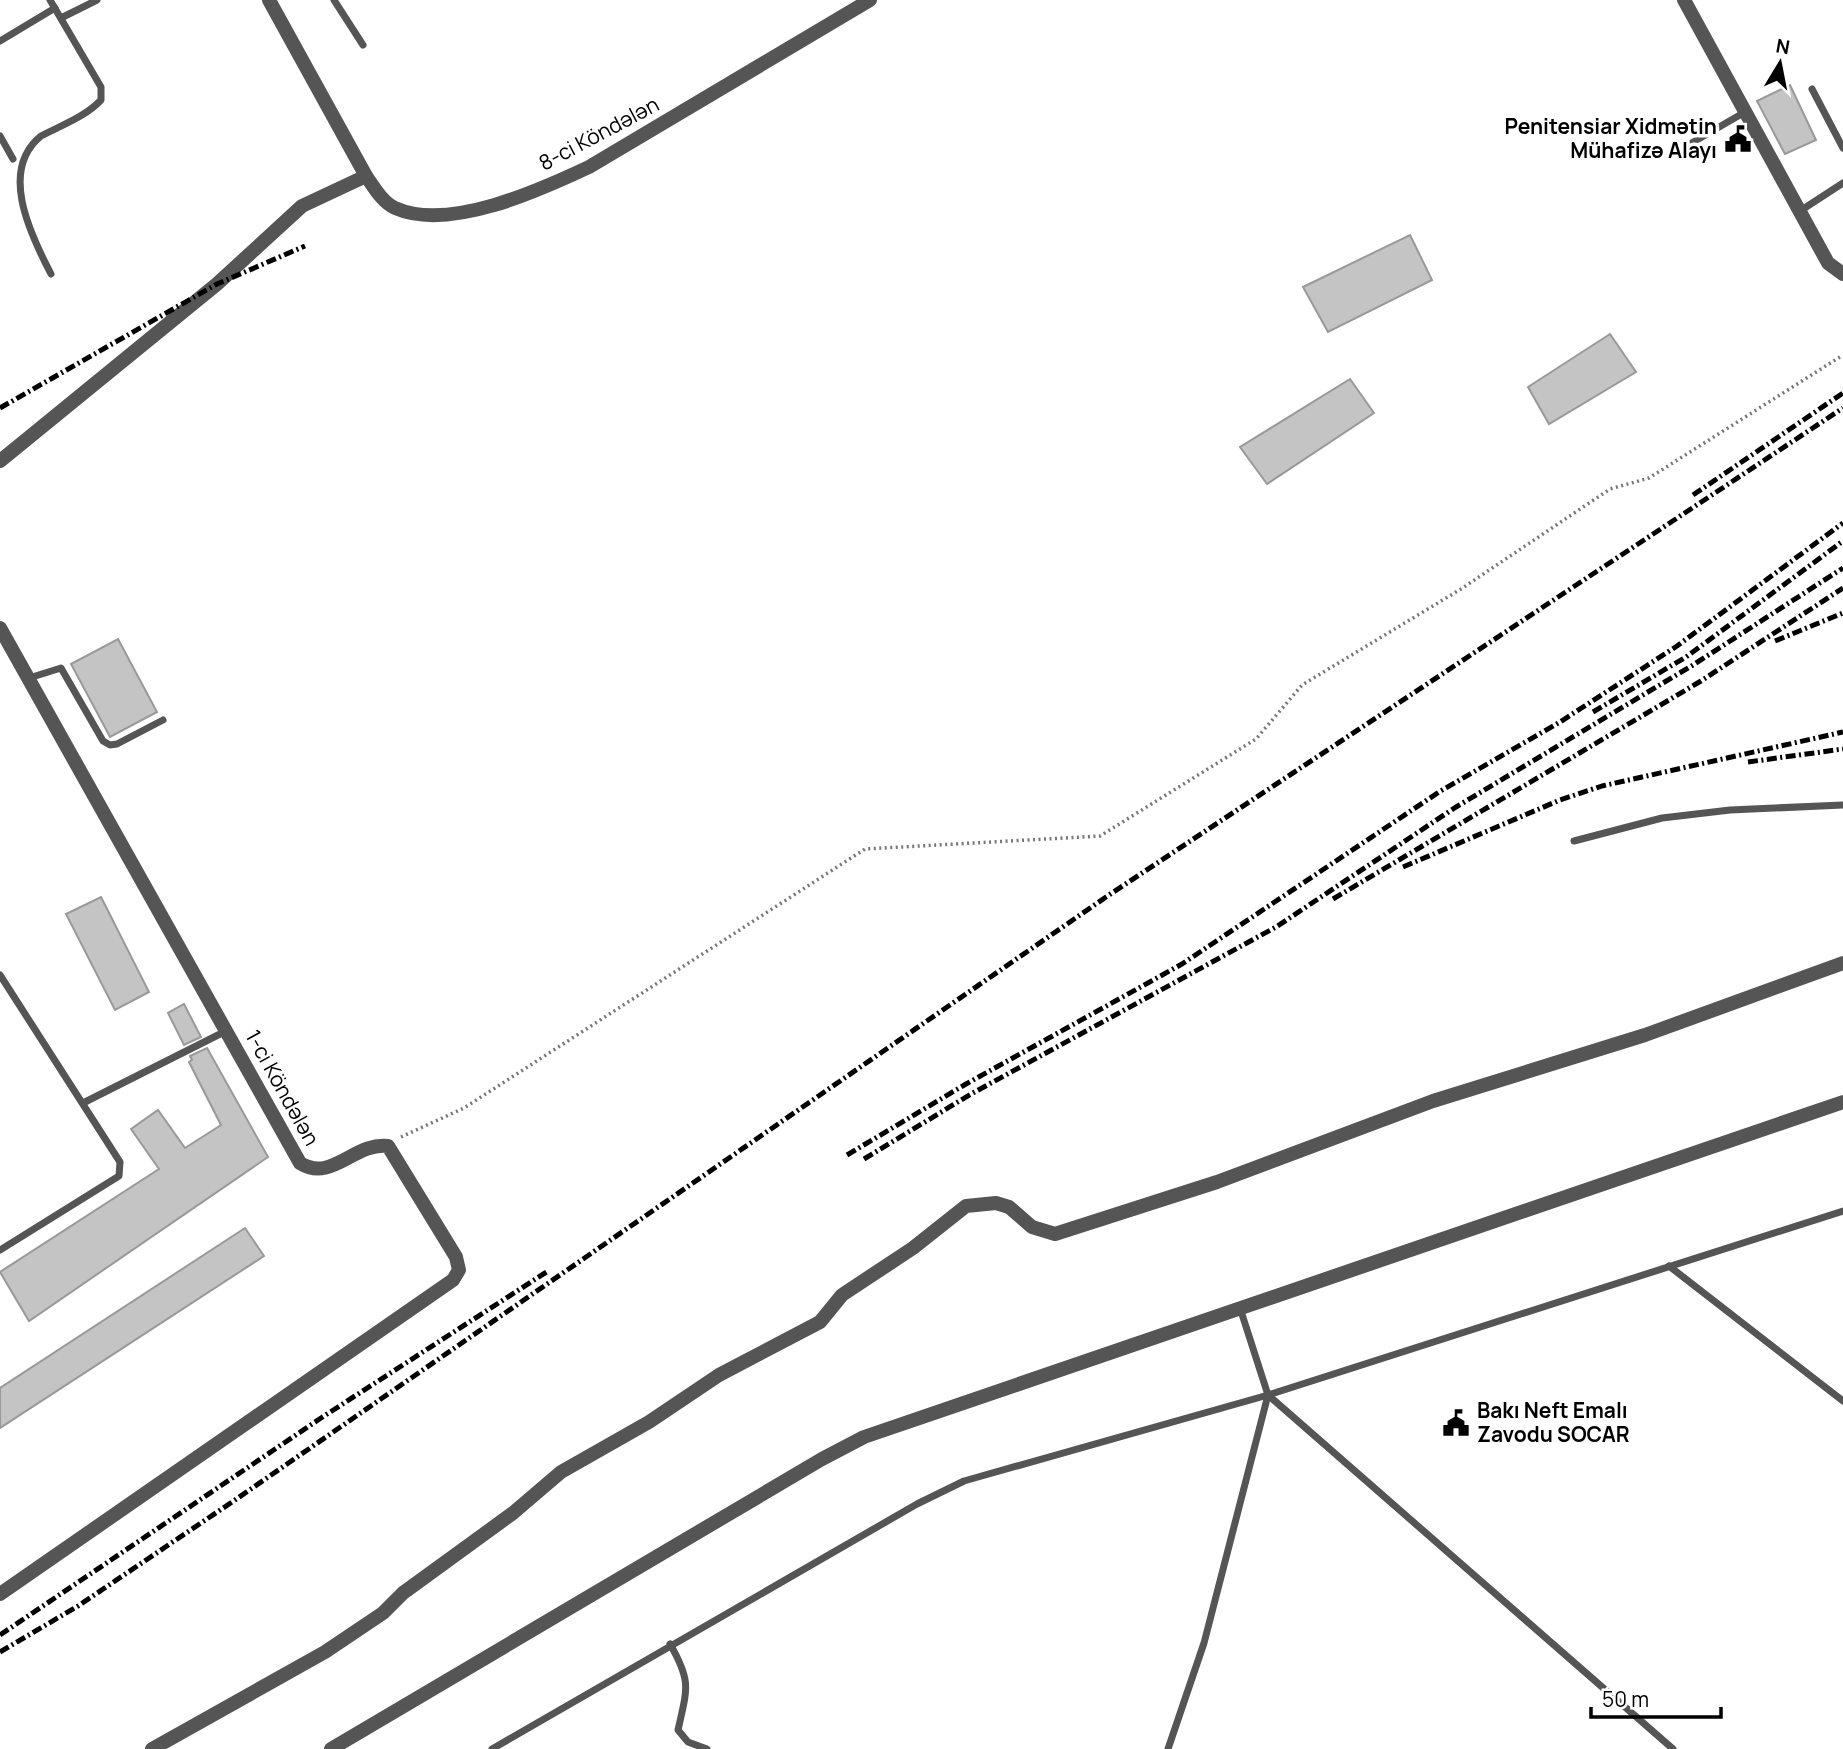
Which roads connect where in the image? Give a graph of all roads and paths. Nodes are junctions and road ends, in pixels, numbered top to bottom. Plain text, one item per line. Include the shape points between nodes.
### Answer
1 (50, 0) edge
2 (97, 0) edge
3 (269, 0) edge
4 (334, 0) edge
5 (870, 0) edge
6 (1684, 0) edge
7 (55, 9) junction
8 (61, 18) junction
9 (0, 40) edge
10 (362, 45) dead end
11 (1812, 89) dead end
12 (1745, 112) junction
13 (0, 135) edge
14 (1843, 148) edge
15 (1671, 155) dead end
16 (13, 159) junction
17 (11, 168) dead end
18 (366, 176) junction
19 (1843, 183) edge
20 (11, 188) dead end
21 (1800, 211) junction
22 (51, 274) dead end
23 (1843, 274) edge
24 (1843, 355) edge
25 (0, 461) edge
26 (0, 628) edge
27 (29, 678) junction
28 (163, 720) dead end
29 (1843, 804) edge
30 (1574, 841) dead end
31 (1843, 963) edge
32 (0, 975) edge
33 (226, 1031) junction
34 (1843, 1102) edge
35 (83, 1103) junction
36 (388, 1146) junction
37 (1843, 1210) edge
38 (0, 1250) edge
39 (1669, 1266) junction
40 (1240, 1308) junction
41 (1268, 1395) junction
42 (1843, 1401) edge
43 (0, 1594) edge
44 (670, 1644) junction
45 (152, 1749) edge
46 (331, 1749) edge
47 (492, 1749) edge
48 (707, 1749) edge
49 (1168, 1749) edge
50 (1673, 1749) edge

1 - 7 lane
2 - 8 lane
3 - 18 street, 8-ci Köndələn
4 - 10 lane
5 - 18 street, 8-ci Köndələn via 589,167 484,209 409,212 393,207
6 - 12 street
7 - 8 lane
7 - 9 lane
8 - 16 lane via 102,87 101,100 91,110 25,144
11 - 14 lane
12 - 15 lane
12 - 21 street
13 - 16 lane
16 - 17 lane
18 - 25 street via 302,206 217,284
19 - 21 lane
20 - 22 lane
21 - 23 street via 1828,263
24 - 36 path via 1649,478 1610,489 1461,589 1302,685 1256,739 1100,836 865,849 464,1108 412,1130
26 - 27 street, 1-ci Köndələn
27 - 28 lane via 61,668 110,746
27 - 33 street, 1-ci Köndələn
29 - 30 lane via 1662,818
31 - 45 street via 1646,1035 1433,1101 1217,1182 1055,1234 1032,1227 1009,1207 996,1203 966,1206 842,1295 820,1322 719,1375 561,1472 503,1521 402,1593 383,1613 325,1652
32 - 35 lane
33 - 35 lane
33 - 36 street, 1-ci Köndələn via 300,1163 320,1170 363,1149
34 - 40 street
35 - 38 lane via 120,1161 119,1176
36 - 43 street via 456,1257 458,1270 453,1280
37 - 39 lane
39 - 41 lane
39 - 42 lane
40 - 41 lane
40 - 46 street via 864,1437
41 - 44 lane via 964,1481
41 - 49 lane via 1204,1643
41 - 50 lane
44 - 47 lane
44 - 48 lane via 685,1671 687,1690 678,1730 688,1742

